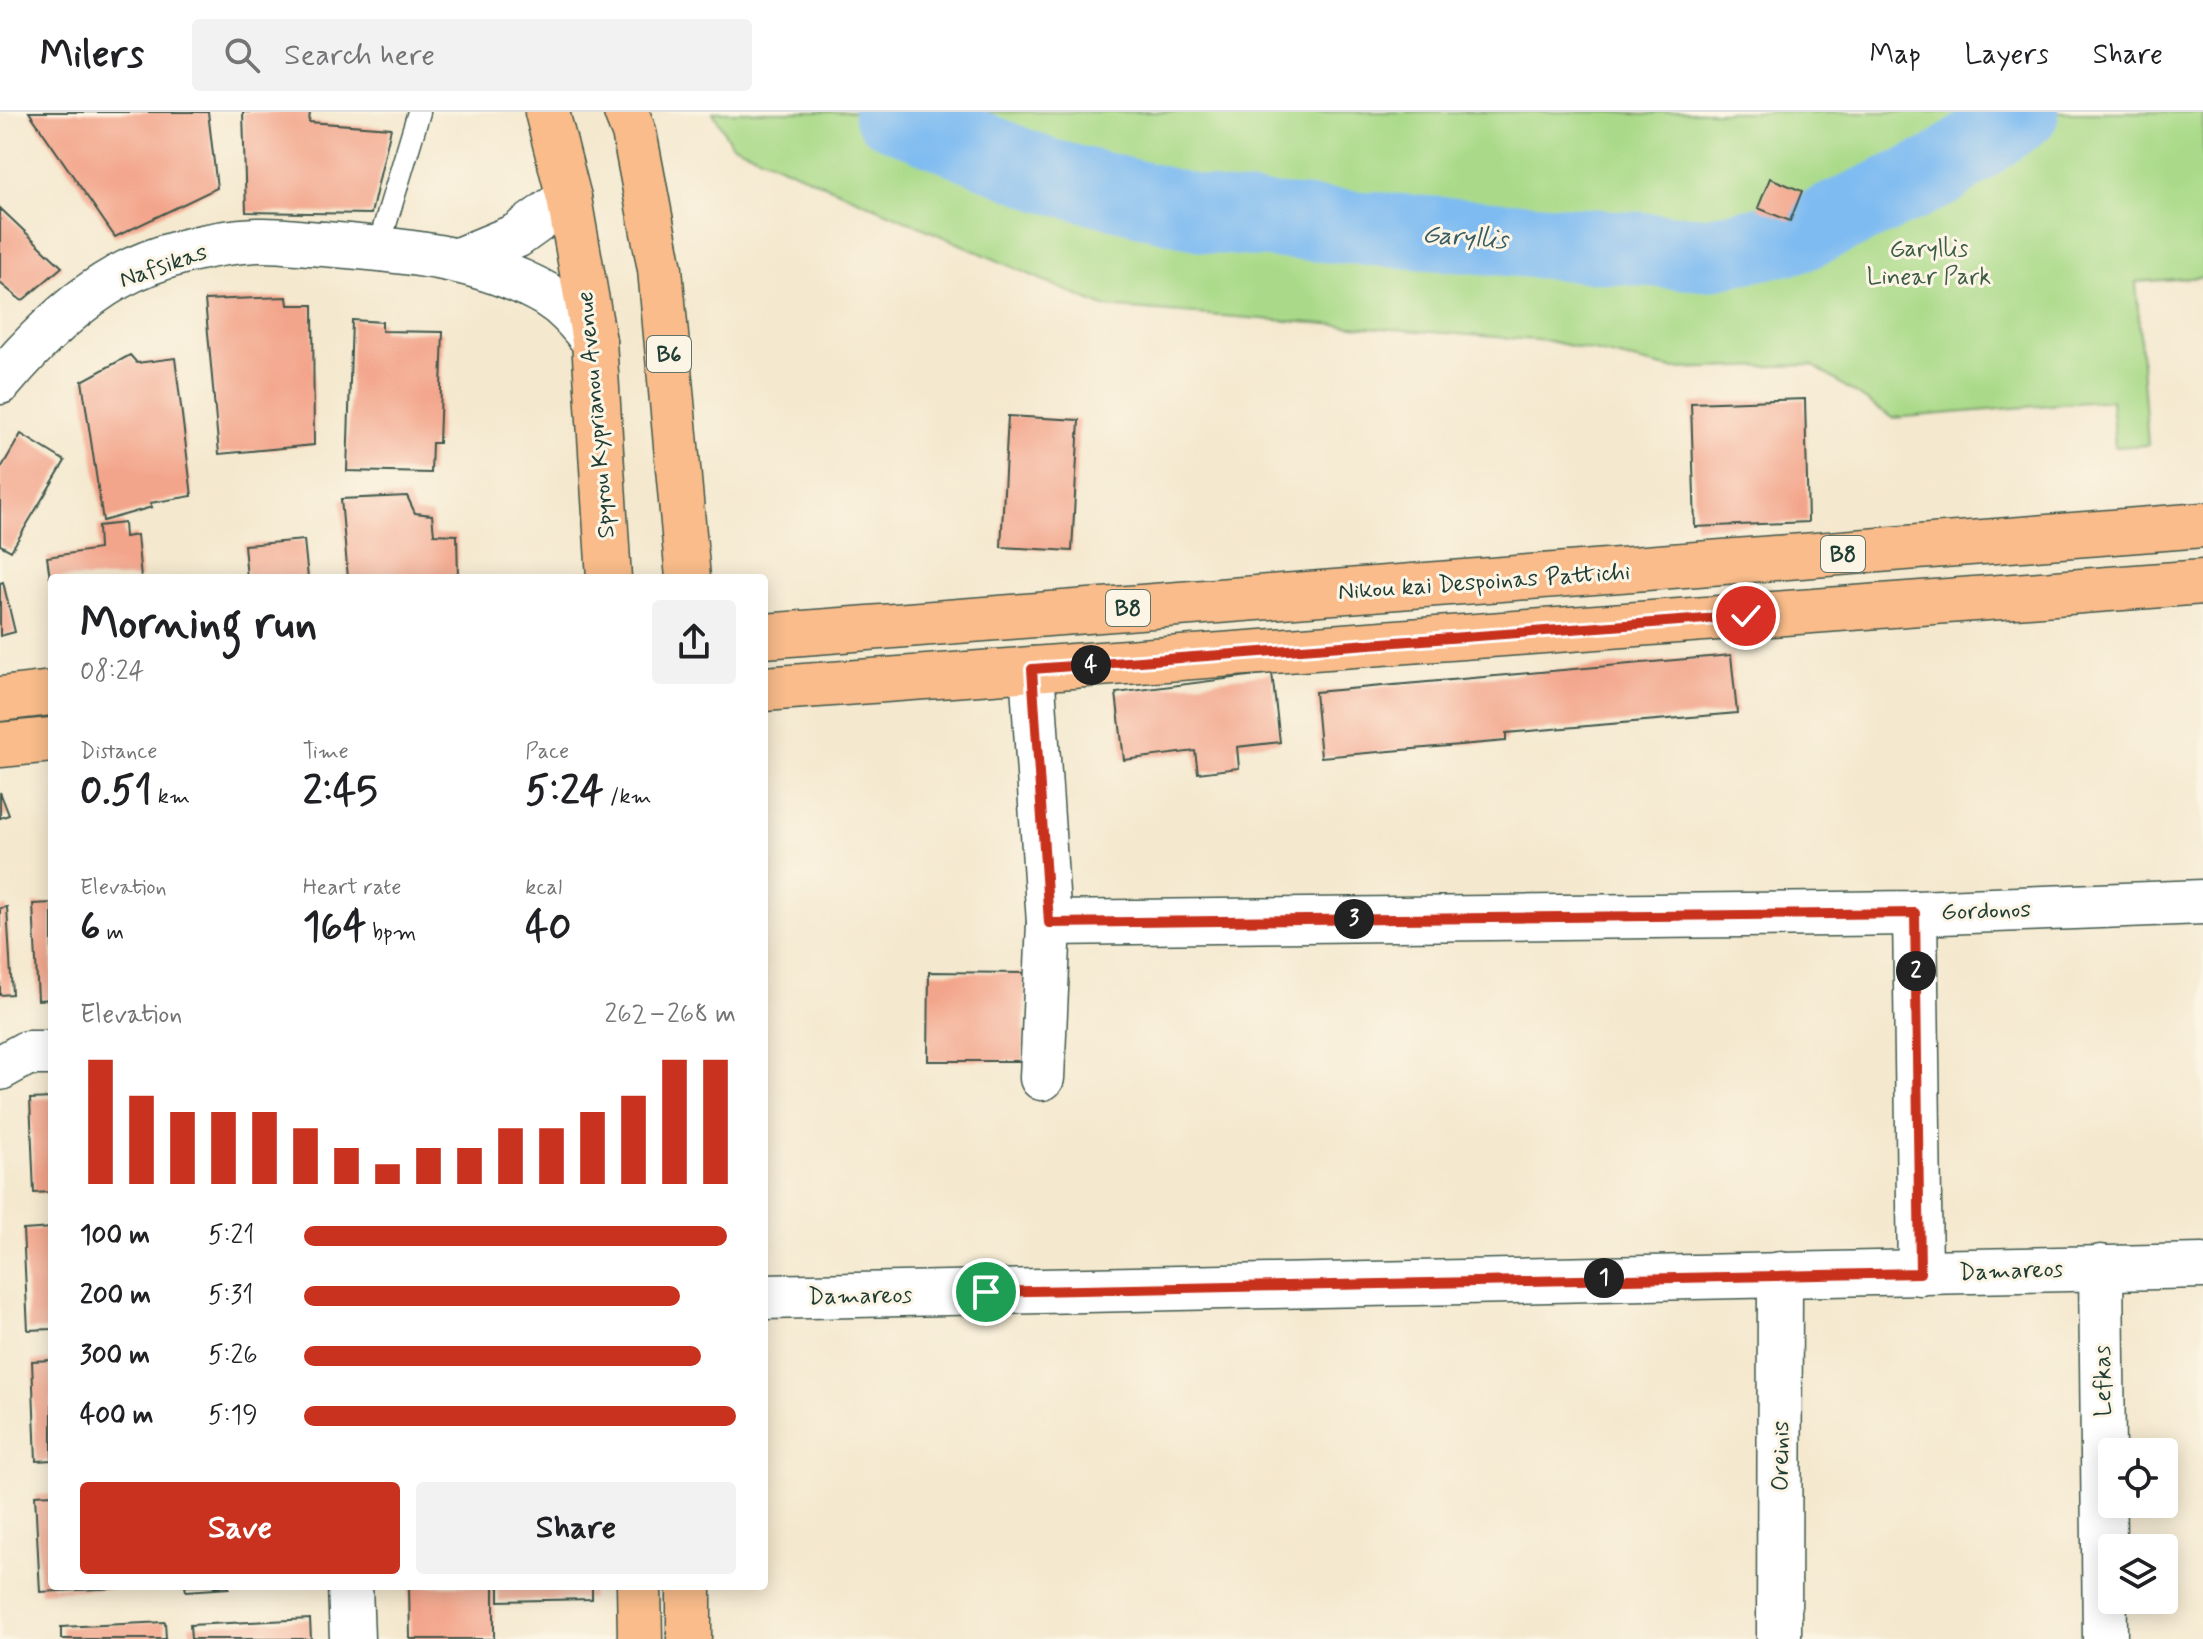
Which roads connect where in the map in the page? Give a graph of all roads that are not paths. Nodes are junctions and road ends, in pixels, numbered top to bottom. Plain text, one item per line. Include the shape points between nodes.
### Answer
1 (419, 112) edge
2 (547, 112) edge
3 (626, 112) edge
4 (569, 198) junction
5 (378, 248) junction
6 (458, 260) junction
7 (594, 341) junction
8 (0, 382) edge
9 (2203, 525) edge
10 (609, 574) edge
11 (688, 574) edge
12 (2203, 582) edge
13 (768, 636) edge
14 (1032, 669) junction
15 (768, 689) edge
16 (48, 693) edge
17 (0, 699) edge
18 (48, 740) edge
19 (0, 745) edge
20 (2203, 902) edge
21 (1915, 913) junction
22 (1049, 923) junction
23 (48, 1053) edge
24 (0, 1068) edge
25 (1042, 1078) dead end
26 (2203, 1266) edge
27 (2101, 1267) junction
28 (1920, 1273) junction
29 (1780, 1274) junction
30 (768, 1297) edge
31 (350, 1590) edge
32 (639, 1590) edge
33 (689, 1590) edge
34 (352, 1639) edge
35 (640, 1639) edge
36 (689, 1639) edge
37 (1779, 1639) edge
38 (2105, 1639) edge

1 - 5 lane
2 - 4 main road, Spyrou Kyprianou Avenue
3 - 11 main road, B6 via 660,269
4 - 6 street via 516,236
4 - 7 main road, Spyrou Kyprianou Avenue
5 - 6 street, Nafsikas
5 - 8 street, Nafsikas via 257,240 192,249 118,277 74,309
6 - 7 street, Nafsikas via 547,295
7 - 10 main road, Spyrou Kyprianou Avenue
9 - 13 main road, Nikou kai Despoinas Pattichi / B8
12 - 14 main road, B8
14 - 15 main road, B8
14 - 22 street
16 - 17 main road
18 - 19 main road
20 - 21 street, Gordonos
21 - 22 street, Gordonos
21 - 28 street
22 - 25 street
23 - 24 street via 27,1053
26 - 27 street, Damareos
27 - 28 street, Damareos
27 - 38 street, Lefkas
28 - 29 street, Damareos
29 - 30 street, Damareos
29 - 37 street, Oreinis
31 - 34 street
32 - 35 main road
33 - 36 main road

